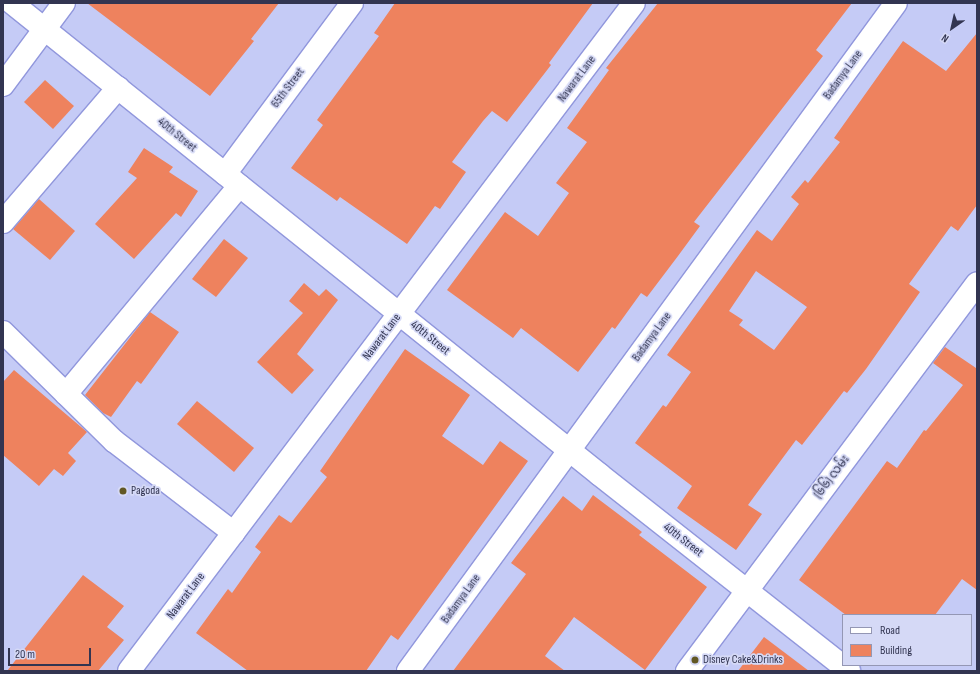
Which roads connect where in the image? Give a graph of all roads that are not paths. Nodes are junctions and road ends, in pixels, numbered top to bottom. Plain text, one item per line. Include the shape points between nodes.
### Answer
1 (12, 3) edge
2 (64, 3) edge
3 (352, 3) edge
4 (634, 3) edge
5 (896, 3) edge
6 (44, 29) junction
7 (3, 85) edge
8 (118, 88) junction
9 (232, 180) junction
10 (3, 222) edge
11 (977, 283) edge
12 (400, 314) junction
13 (3, 332) edge
14 (66, 394) junction
15 (569, 450) junction
16 (234, 533) junction
17 (747, 590) junction
18 (842, 665) edge
19 (129, 671) edge
20 (408, 671) edge
21 (688, 671) edge

1 - 6 street, 40th Street
2 - 6 street
3 - 9 street, 65th Street
4 - 12 street, Nawarat Lane
5 - 15 street, Badamya Lane
6 - 7 street
6 - 8 street, 40th Street
8 - 9 street, 40th Street
8 - 10 street
9 - 12 street, 40th Street
9 - 14 street, 65th Street
11 - 17 street, (၆၆) လမ်း
12 - 15 street, 40th Street
12 - 16 street, Nawarat Lane
13 - 14 street
14 - 16 street via 114,441
15 - 17 street, 40th Street
15 - 20 street, Badamya Lane
16 - 19 street, Nawarat Lane
17 - 18 street, 40th Street
17 - 21 street, (၆၆) လမ်း

